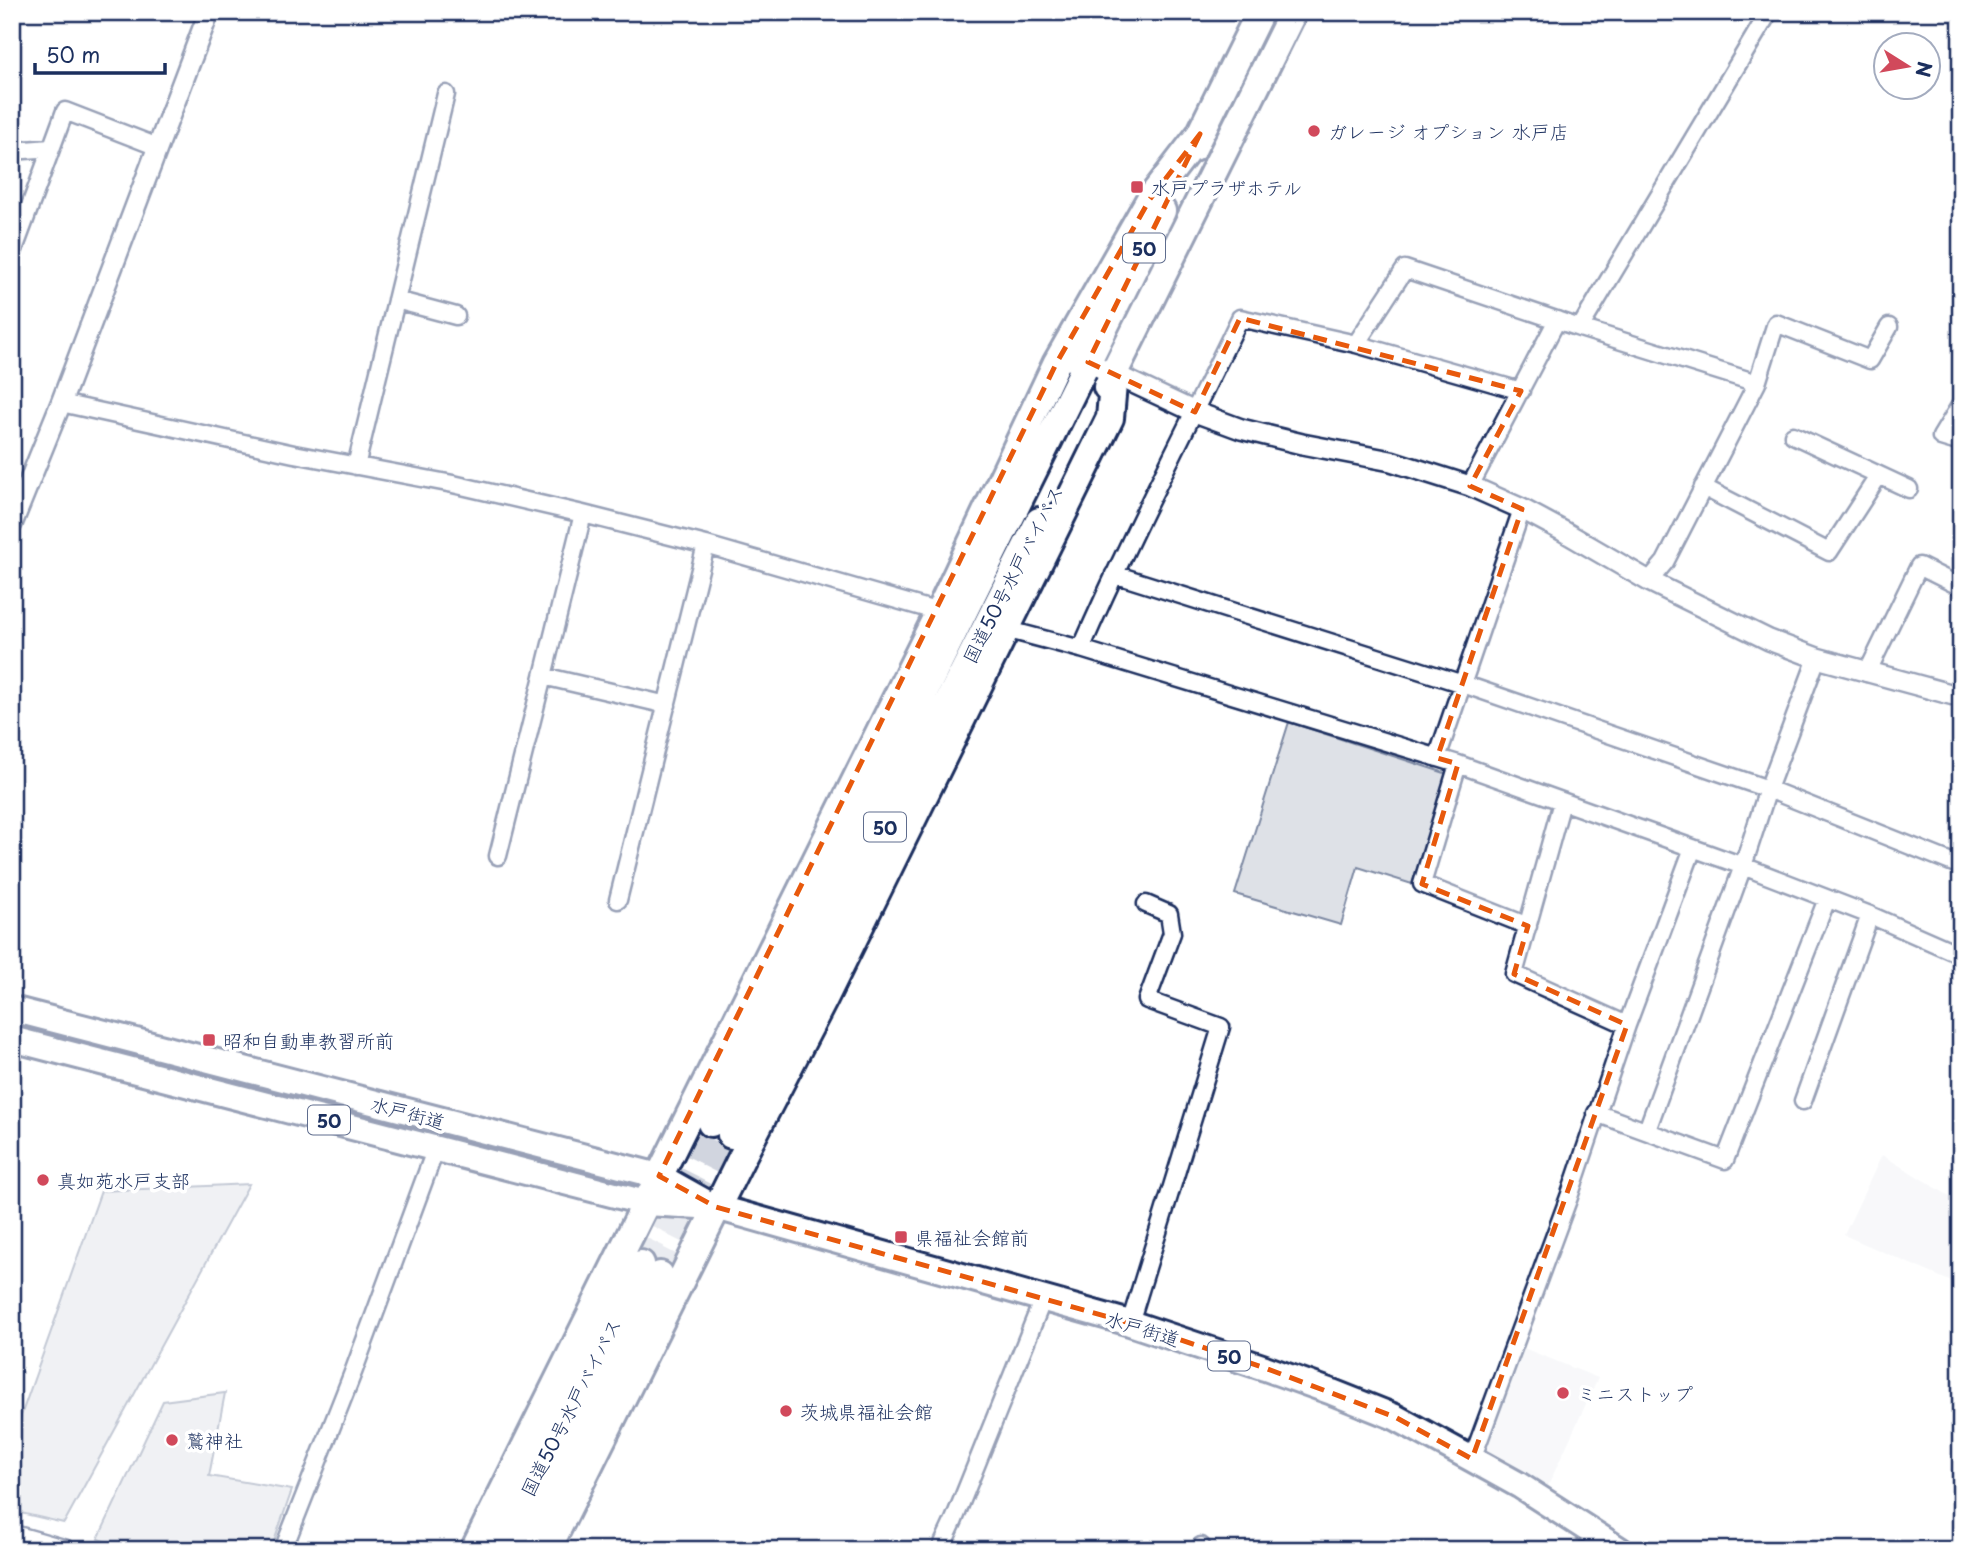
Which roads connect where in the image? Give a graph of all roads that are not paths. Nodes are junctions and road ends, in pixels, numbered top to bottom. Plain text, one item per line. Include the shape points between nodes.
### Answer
1 (209, 12) edge
2 (1260, 12) edge
3 (1293, 12) edge
4 (1769, 12) edge
5 (446, 94) dead end
6 (1199, 134) junction
7 (51, 148) junction
8 (158, 148) junction
9 (12, 151) edge
10 (12, 255) edge
11 (396, 300) junction
12 (456, 316) dead end
13 (1557, 320) junction
14 (1889, 327) dead end
15 (1580, 328) junction
16 (1356, 344) junction
17 (1088, 362) junction
18 (1056, 364) junction
19 (1114, 373) junction
20 (1757, 383) junction
21 (1521, 391) junction
22 (61, 403) junction
23 (1961, 404) edge
24 (1195, 412) junction
25 (1793, 435) dead end
26 (1961, 443) edge
27 (356, 466) junction
28 (1879, 475) junction
29 (1470, 486) junction
30 (1703, 487) junction
31 (1909, 489) dead end
32 (1522, 509) junction
33 (583, 514) junction
34 (12, 524) edge
35 (706, 545) junction
36 (1114, 574) junction
37 (1649, 581) junction
38 (1961, 587) edge
39 (939, 612) junction
40 (1005, 629) junction
41 (1082, 649) junction
42 (1817, 658) junction
43 (1867, 673) junction
44 (543, 676) junction
45 (1462, 684) junction
46 (1961, 696) edge
47 (667, 705) junction
48 (1437, 758) junction
49 (1458, 764) junction
50 (1768, 789) junction
51 (1562, 802) junction
52 (1693, 848) junction
53 (498, 856) dead end
54 (1742, 866) junction
55 (1961, 866) edge
56 (1827, 899) junction
57 (618, 900) dead end
58 (1146, 904) dead end
59 (1870, 915) junction
60 (1528, 926) junction
61 (1961, 955) edge
62 (12, 1009) edge
63 (1627, 1025) junction
64 (12, 1039) edge
65 (1803, 1101) dead end
66 (1596, 1113) junction
67 (1647, 1130) junction
68 (436, 1148) junction
69 (659, 1177) junction
70 (646, 1203) junction
71 (716, 1207) junction
72 (1043, 1299) junction
73 (1130, 1323) junction
74 (1472, 1459) junction
75 (12, 1535) edge
76 (65, 1550) edge
77 (283, 1550) edge
78 (474, 1550) edge
79 (499, 1550) edge
80 (524, 1550) edge
81 (547, 1550) edge
82 (940, 1550) edge
83 (1620, 1550) edge

1 - 8 street
2 - 6 highway, 国道50号水戸バイパス / 50
3 - 19 highway, 国道50号水戸バイパス / 50
4 - 15 street
5 - 11 street
6 - 17 highway, 国道50号水戸バイパス / 50
6 - 18 highway via 1150,199
7 - 8 street via 65,111
7 - 9 street
7 - 10 street
8 - 22 street
11 - 12 street
11 - 27 street
13 - 15 street
13 - 16 street via 1405,269
13 - 21 street
14 - 20 street via 1870,360 1776,323
15 - 20 street
16 - 21 street
16 - 24 street via 1240,318
17 - 18 street
17 - 19 street
17 - 19 highway, 国道50号水戸バイパス / 50 via 721,1129
18 - 39 highway
19 - 24 street
19 - 40 highway via 1110,418
20 - 30 street
21 - 29 street
22 - 27 street
22 - 34 street
23 - 26 street via 1941,437
24 - 29 street via 1261,435 1391,461
24 - 36 street
25 - 28 street
27 - 33 street
28 - 30 street via 1829,552
28 - 31 street
29 - 32 street
30 - 37 street via 1665,562
32 - 37 street
32 - 45 street
33 - 35 street
33 - 44 street
35 - 39 street
35 - 47 street
36 - 41 street
36 - 45 street
37 - 42 street via 1769,640
38 - 43 street via 1919,566
39 - 69 highway
40 - 41 street
40 - 71 highway via 823,1001
41 - 48 street
42 - 43 street
42 - 50 street
43 - 46 street
44 - 47 street
44 - 53 street
45 - 48 street
45 - 50 street
47 - 57 street
48 - 49 street
49 - 51 street
49 - 60 street via 1422,884
50 - 54 street
50 - 55 street
51 - 52 street
51 - 60 street
52 - 54 street
52 - 63 street
54 - 56 street
54 - 67 street
56 - 59 street
56 - 67 street via 1726,1160
58 - 73 street via 1168,914 1172,933 1147,1000 1222,1027
59 - 61 street
59 - 65 street
60 - 63 street via 1514,974
62 - 69 main road, 水戸街道 / 50
63 - 66 street
64 - 68 main road, 水戸街道 / 50
66 - 67 street
66 - 74 street
68 - 70 main road, 水戸街道 / 50
68 - 77 street
69 - 70 highway
69 - 71 main road, 水戸街道 / 50
70 - 71 main road, 水戸街道 / 50
70 - 78 highway
71 - 72 main road, 水戸街道 / 50
71 - 81 highway
72 - 73 main road, 水戸街道 / 50
72 - 82 street
73 - 74 main road, 水戸街道 / 50 via 1395,1417
74 - 83 main road, 水戸街道 / 50
75 - 76 street
79 - 80 highway, 国道50号水戸バイパス via 651,1270

